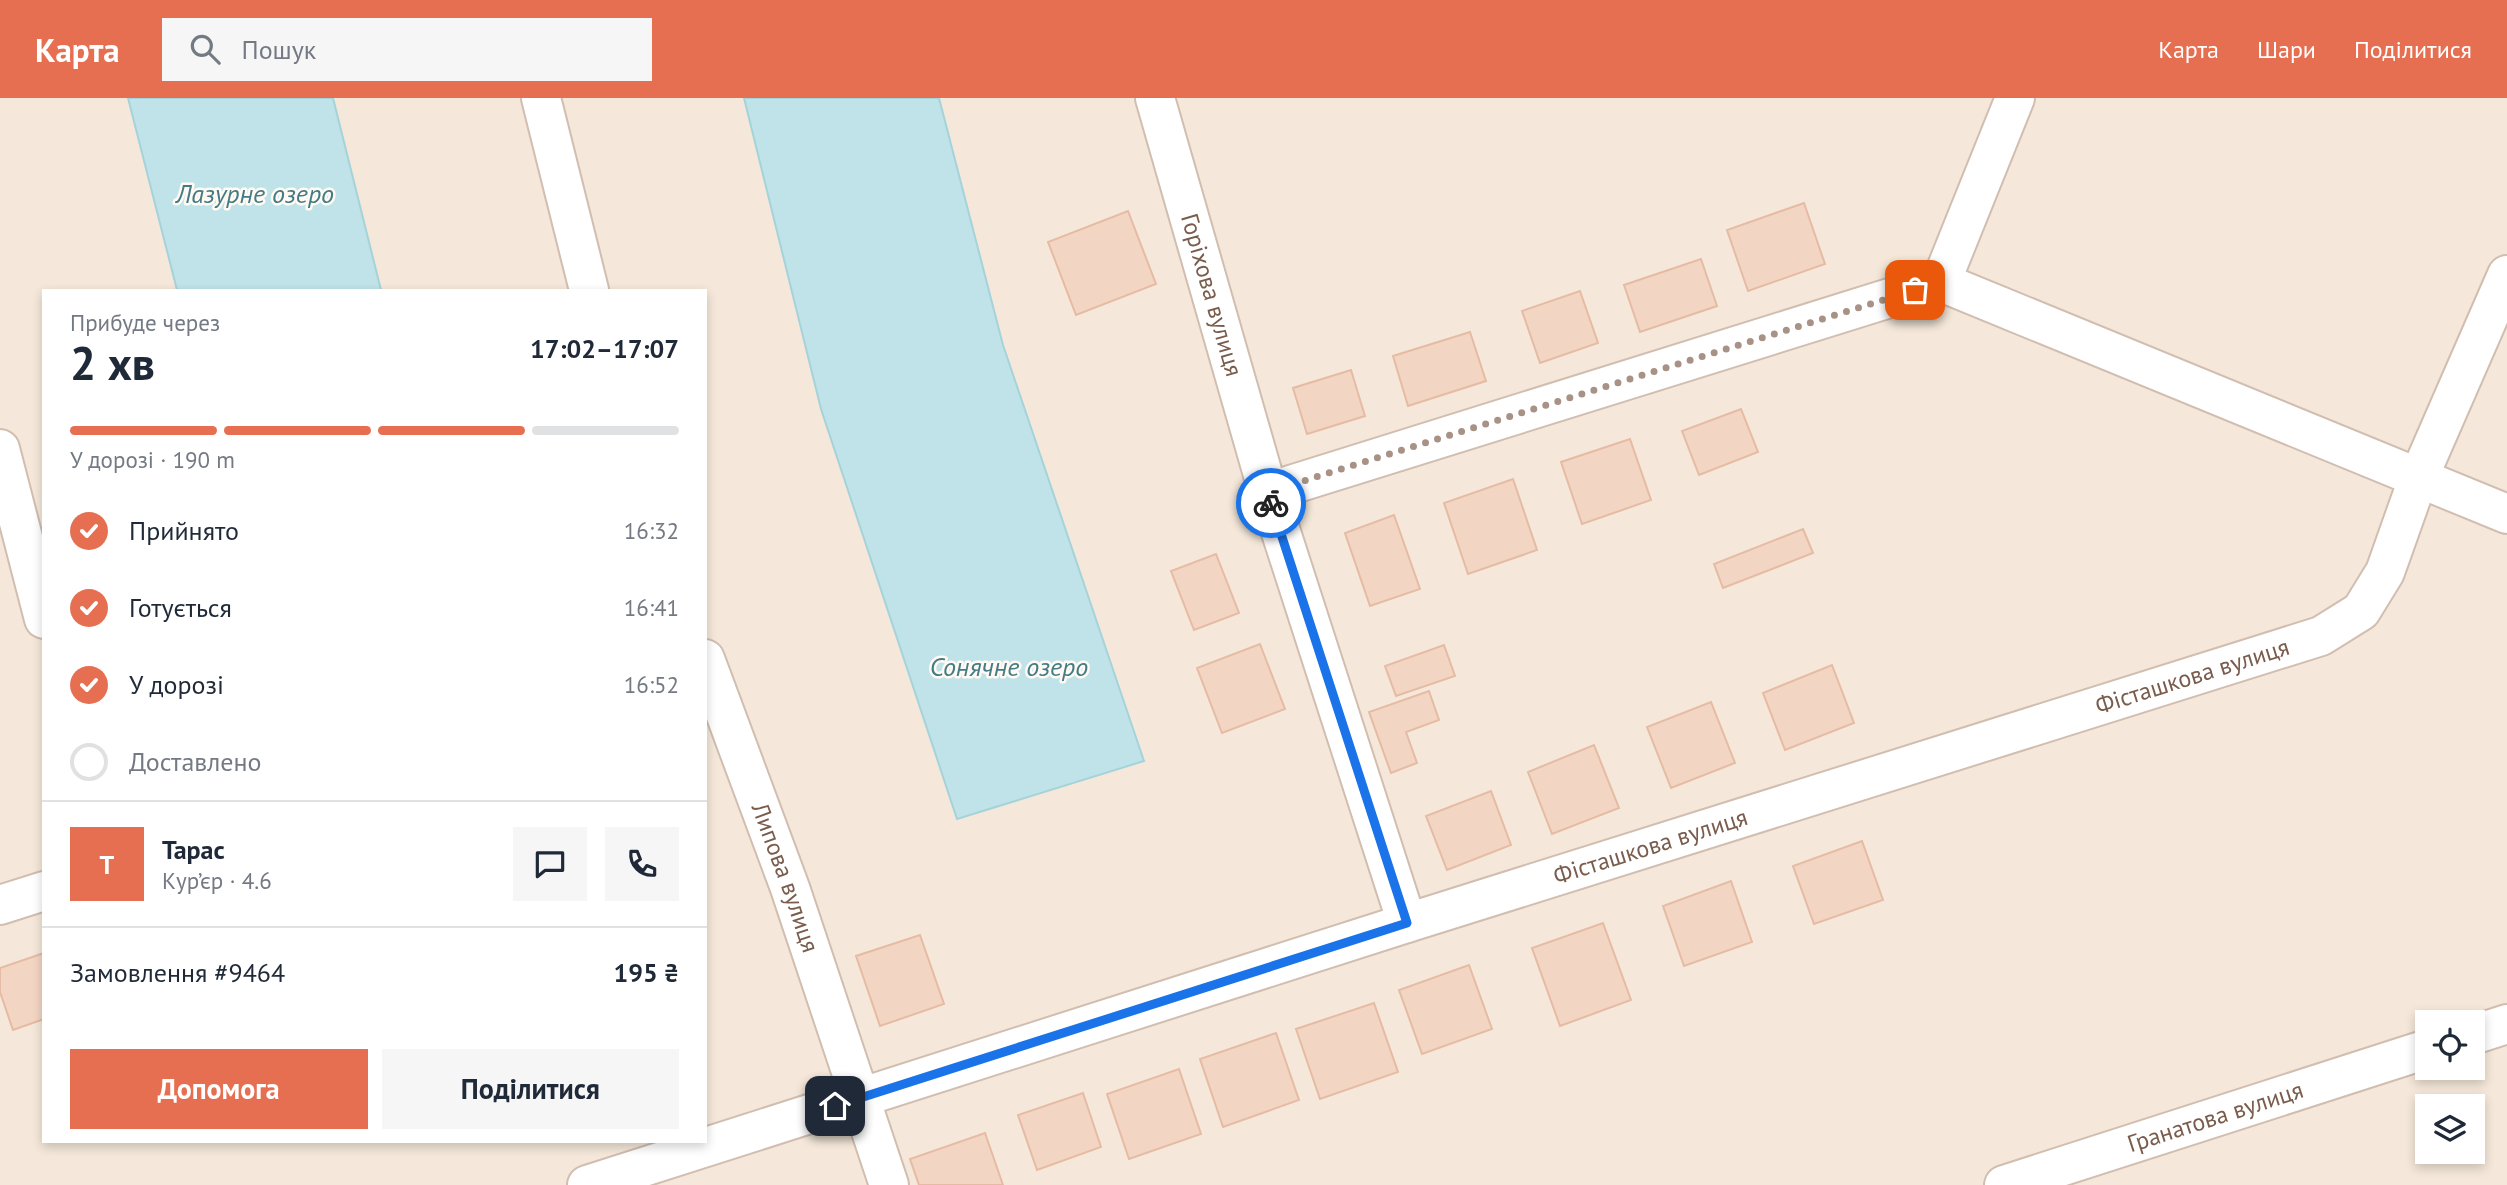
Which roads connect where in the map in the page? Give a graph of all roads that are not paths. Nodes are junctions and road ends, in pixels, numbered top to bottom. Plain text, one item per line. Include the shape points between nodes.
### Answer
1 (541, 98) edge
2 (1155, 98) edge
3 (2015, 98) edge
4 (2507, 275) edge
5 (1941, 282) junction
6 (589, 289) edge
7 (0, 449) edge
8 (2418, 480) junction
9 (1268, 492) junction
10 (2507, 514) edge
11 (42, 611) edge
12 (708, 673) edge
13 (42, 892) edge
14 (0, 905) edge
15 (1407, 923) junction
16 (2507, 1024) edge
17 (2485, 1031) edge
18 (2415, 1053) edge
19 (859, 1098) junction
20 (587, 1185) edge
21 (889, 1185) edge
22 (2004, 1185) edge

1 - 6 street
2 - 9 street, Горіхова вулиця
3 - 5 street
4 - 8 street, Фісташкова вулиця
5 - 8 street
5 - 9 street
7 - 11 street
8 - 10 street
8 - 15 street, Фісташкова вулиця via 2385,572 2361,611 2321,636
9 - 15 street, Горіхова вулиця
12 - 19 street, Липова вулиця via 790,888
13 - 14 street
15 - 19 street, Фісташкова вулиця
16 - 17 street
18 - 22 street, Гранатова вулиця
19 - 20 street, Фісташкова вулиця
19 - 21 street, Липова вулиця

